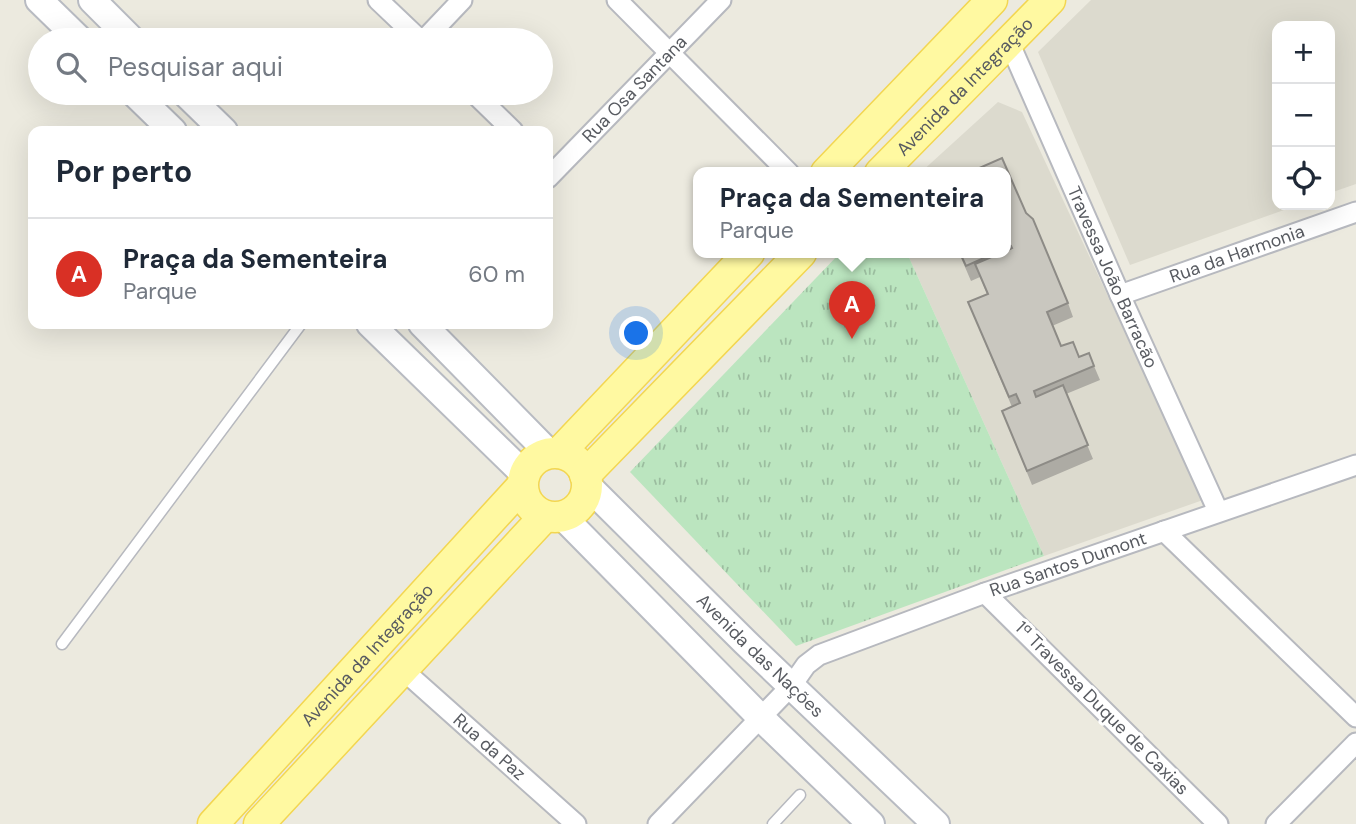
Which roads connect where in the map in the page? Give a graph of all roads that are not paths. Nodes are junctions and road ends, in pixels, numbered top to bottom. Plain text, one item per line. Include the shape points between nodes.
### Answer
1 (39, 0) edge
2 (92, 0) edge
3 (378, 0) edge
4 (462, 0) edge
5 (617, 0) edge
6 (721, 0) edge
7 (992, 0) edge
8 (1050, 0) edge
9 (68, 28) edge
10 (120, 28) edge
11 (409, 28) edge
12 (434, 28) edge
13 (1009, 41) junction
14 (670, 52) junction
15 (146, 105) edge
16 (198, 105) edge
17 (486, 105) edge
18 (168, 126) edge
19 (219, 126) edge
20 (508, 126) edge
21 (783, 167) edge
22 (832, 167) edge
23 (886, 167) edge
24 (553, 169) edge
25 (1356, 212) edge
26 (744, 258) edge
27 (795, 258) edge
28 (1120, 295) junction
29 (297, 329) edge
30 (375, 329) edge
31 (427, 329) edge
32 (554, 453) junction
33 (1356, 465) edge
34 (523, 480) junction
35 (586, 480) junction
36 (1219, 511) junction
37 (554, 516) junction
38 (1164, 531) junction
39 (985, 593) junction
40 (62, 645) dead end
41 (402, 669) junction
42 (792, 685) junction
43 (760, 717) junction
44 (1356, 717) edge
45 (1356, 743) edge
46 (800, 795) dead end
47 (213, 824) edge
48 (259, 824) edge
49 (576, 824) edge
50 (658, 824) edge
51 (774, 824) edge
52 (871, 824) edge
53 (936, 824) edge
54 (1218, 824) edge
55 (1276, 824) edge

1 - 9 main road
2 - 10 main road
3 - 11 street
4 - 12 street
5 - 14 street
6 - 14 street, Rua Osa Santana
7 - 22 main road
8 - 13 main road, Avenida da Integração
13 - 23 main road, Avenida da Integração
13 - 28 street, Travessa João Barracão
14 - 21 street
14 - 24 street, Rua Osa Santana
15 - 18 main road
16 - 19 main road
17 - 20 street
25 - 28 street, Rua da Harmonia
26 - 32 main road
27 - 35 main road
28 - 36 street, Travessa João Barracão
29 - 40 lane
30 - 34 main road
31 - 32 main road
32 - 34 main road via 533,461
32 - 35 main road via 575,460
33 - 36 street, Rua Santos Dumont
34 - 37 main road via 530,505
34 - 47 main road, Avenida da Integração
35 - 37 main road via 580,505
35 - 42 main road, Avenida das Nações
36 - 38 street, Rua Santos Dumont
37 - 41 main road, Avenida da Integração
37 - 43 main road
38 - 39 street, Rua Santos Dumont
38 - 44 street
39 - 42 street, Rua Santos Dumont via 819,655
39 - 54 street, 1ª Travessa Duque de Caxias
41 - 48 main road, Avenida da Integração
41 - 49 street, Rua da Paz
42 - 43 street, Rua Santos Dumont
42 - 53 main road, Avenida das Nações
43 - 50 street, Rua Santos Dumont
43 - 52 main road
45 - 55 street
46 - 51 lane

